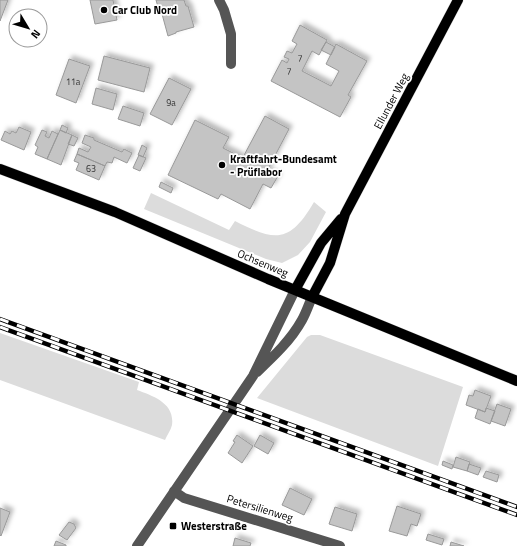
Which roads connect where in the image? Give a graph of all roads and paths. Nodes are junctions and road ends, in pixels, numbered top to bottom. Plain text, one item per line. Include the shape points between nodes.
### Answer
1 (219, 0) edge
2 (458, 0) edge
3 (231, 64) dead end
4 (0, 169) edge
5 (345, 214) junction
6 (295, 290) junction
7 (312, 297) junction
8 (253, 376) junction
9 (517, 381) edge
10 (174, 491) junction
11 (137, 546) edge
12 (340, 546) edge

1 - 3 street via 231,34
2 - 5 main road, Ellunder Weg
4 - 6 main road, Ochsenweg via 115,212
5 - 6 main road, Ellunder Weg via 321,242
5 - 7 main road, Ellunder Weg via 330,263
6 - 7 main road, Ochsenweg
6 - 8 street
7 - 8 street via 303,319 279,352
7 - 9 main road, Ochsenweg
8 - 10 street
10 - 11 street
10 - 12 street, Petersilienweg via 184,498

